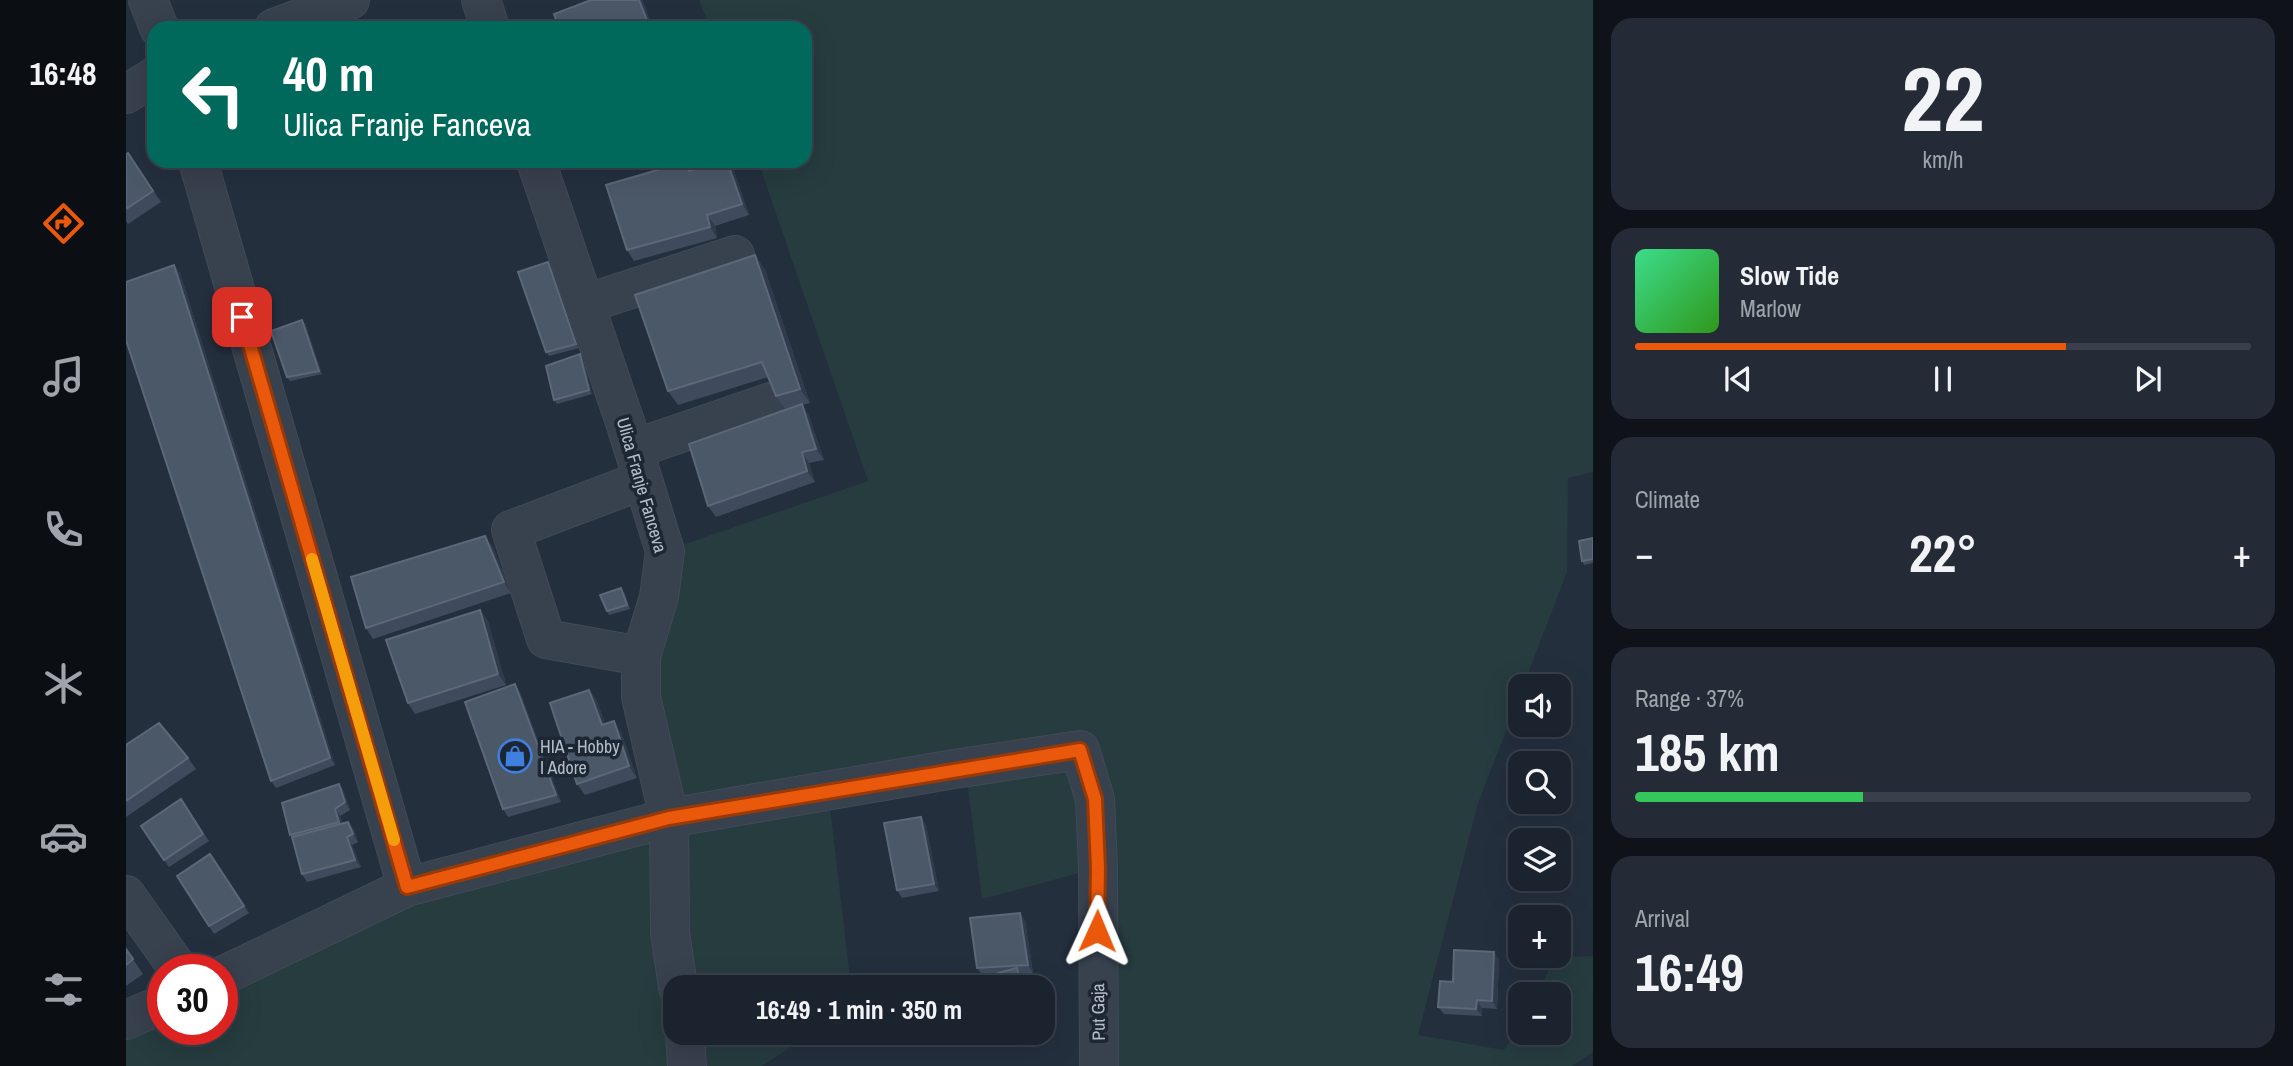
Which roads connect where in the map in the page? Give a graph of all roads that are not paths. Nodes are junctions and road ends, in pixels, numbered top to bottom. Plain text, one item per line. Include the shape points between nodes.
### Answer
1 (148, 0) edge
2 (350, 0) edge
3 (481, 0) edge
4 (156, 21) edge
5 (293, 21) edge
6 (488, 21) edge
7 (147, 81) edge
8 (126, 94) edge
9 (200, 168) edge
10 (538, 168) edge
11 (734, 255) dead end
12 (585, 304) junction
13 (776, 400) edge
14 (638, 464) junction
15 (641, 656) junction
16 (669, 818) junction
17 (407, 887) junction
18 (126, 895) edge
19 (168, 954) edge
20 (238, 968) edge
21 (676, 975) edge
22 (147, 1010) edge
23 (126, 1020) edge
24 (686, 1045) edge
25 (687, 1066) edge
26 (1099, 1066) edge

1 - 4 street
2 - 5 street
3 - 6 street
7 - 8 street
9 - 17 street
10 - 12 street, Ulica Franje Fanceva
11 - 12 street
12 - 14 street, Ulica Franje Fanceva
13 - 14 street
14 - 15 street, Ulica Franje Fanceva via 665,551 659,597
14 - 15 street via 511,530 546,639
15 - 16 street, Ulica Franje Fanceva via 642,697
16 - 17 street
16 - 21 street, Ulica Franje Fanceva via 670,932
16 - 26 street, Put Gaja via 1080,750 1095,799
17 - 20 street
18 - 19 street
22 - 23 street
24 - 25 street

